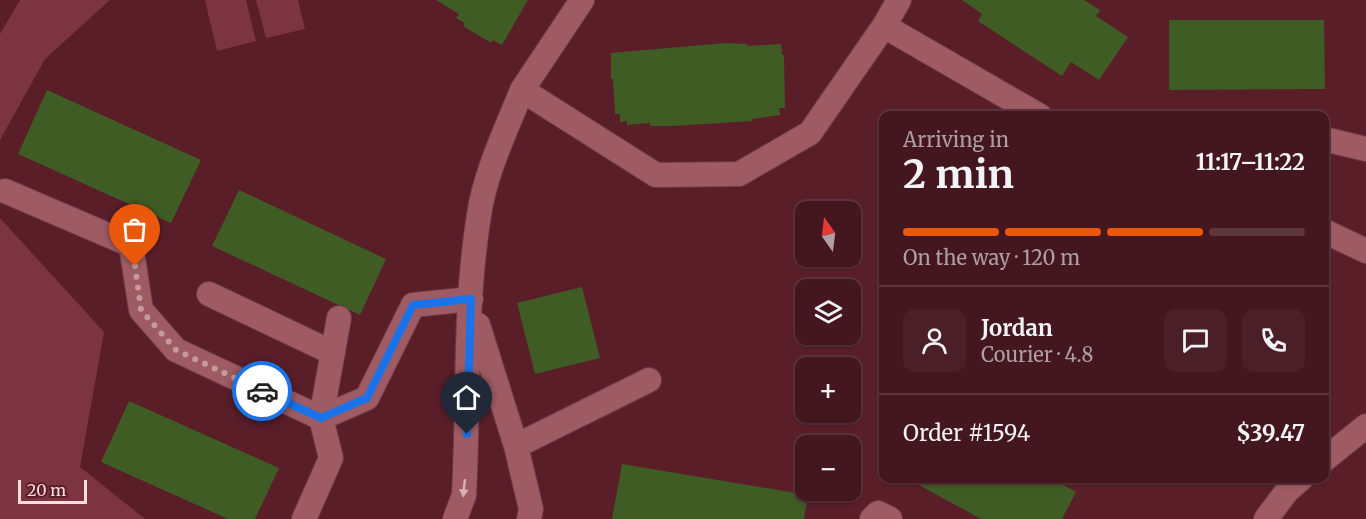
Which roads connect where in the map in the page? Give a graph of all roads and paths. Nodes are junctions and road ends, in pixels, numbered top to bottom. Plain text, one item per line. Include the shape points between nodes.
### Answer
1 (582, 0) edge
2 (899, 0) edge
3 (884, 26) junction
4 (522, 90) junction
5 (1031, 111) edge
6 (1329, 140) edge
7 (1366, 149) edge
8 (5, 191) dead end
9 (1329, 233) edge
10 (1366, 251) edge
11 (209, 294) dead end
12 (471, 299) junction
13 (339, 318) dead end
14 (333, 352) junction
15 (649, 380) dead end
16 (321, 418) junction
17 (1366, 426) edge
18 (516, 446) junction
19 (1329, 456) edge
20 (1296, 483) edge
21 (304, 519) edge
22 (455, 519) edge
23 (529, 519) edge
24 (872, 519) edge
25 (890, 519) edge
26 (1266, 519) edge

1 - 4 street
2 - 3 street
3 - 4 street via 810,132 740,174 656,175
3 - 5 street
4 - 12 street via 499,146 479,213
6 - 7 street
8 - 16 street via 131,245 141,310 176,350
9 - 10 street
11 - 14 street
12 - 16 street via 413,305 367,398
12 - 18 street
12 -> 22 street via 464,495
13 - 14 street
14 - 16 street
15 - 18 street
16 - 21 street via 331,458
17 - 19 street
18 - 23 street via 531,509
20 - 26 street
24 - 25 street via 878,513

